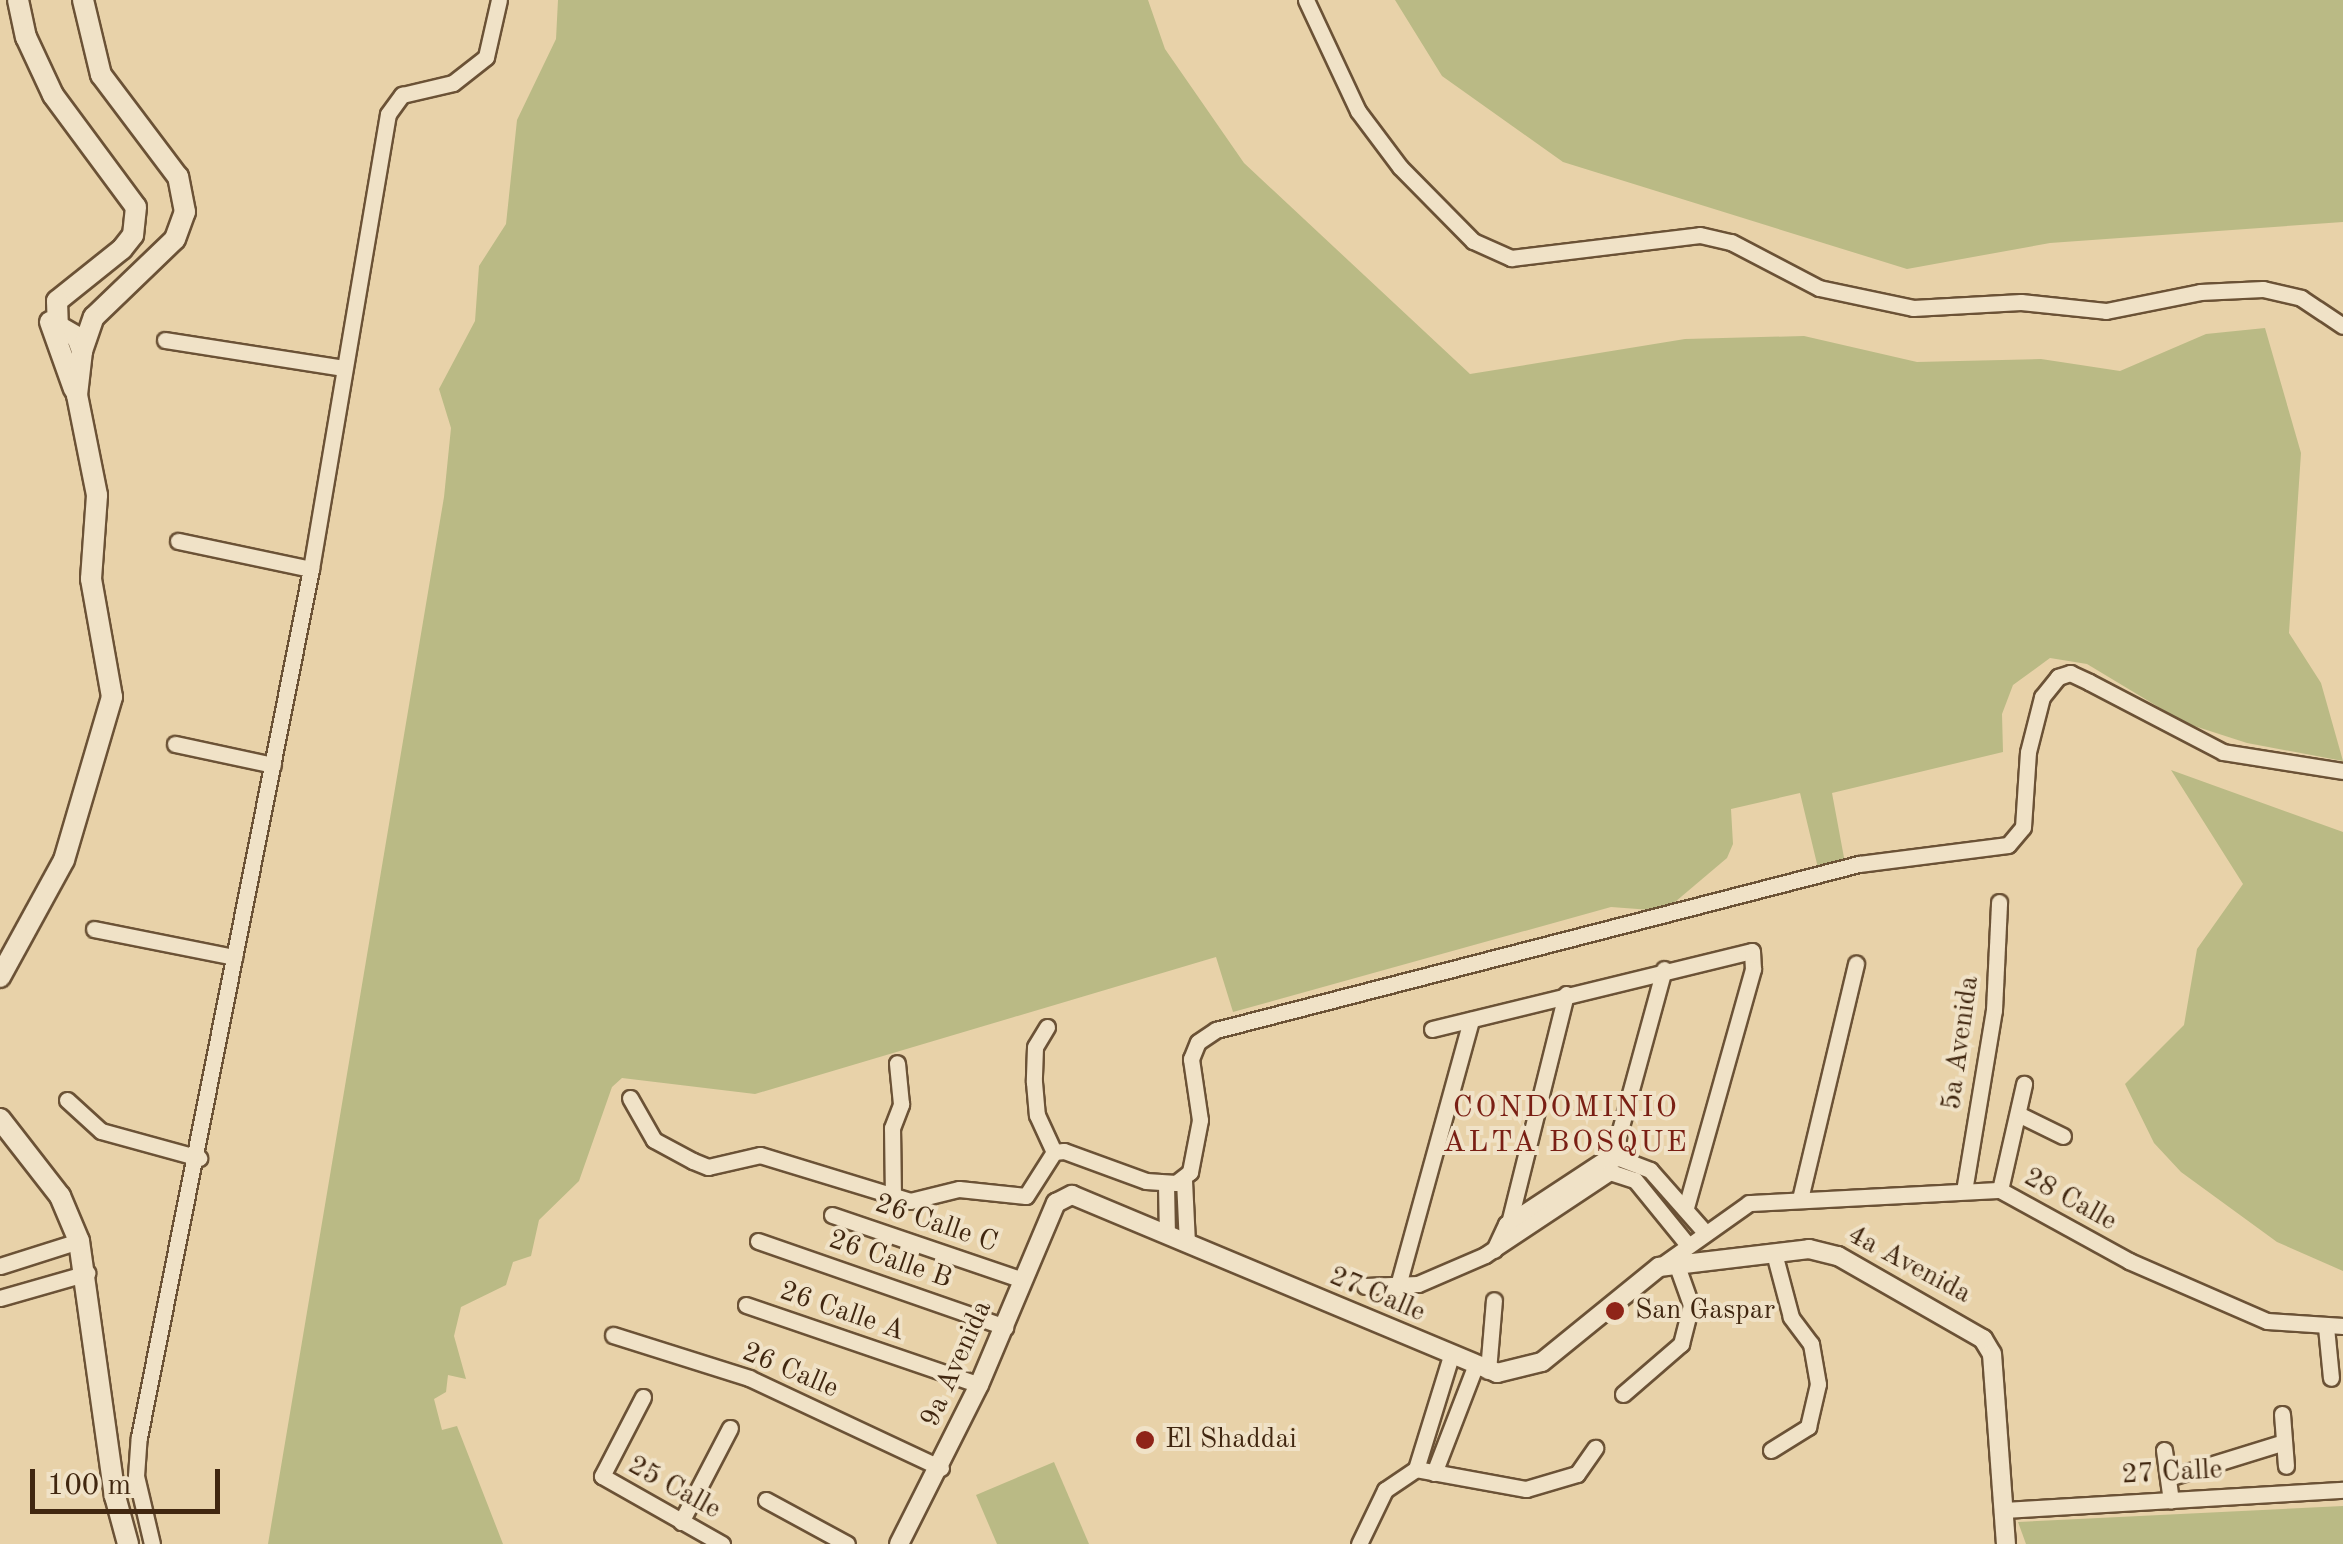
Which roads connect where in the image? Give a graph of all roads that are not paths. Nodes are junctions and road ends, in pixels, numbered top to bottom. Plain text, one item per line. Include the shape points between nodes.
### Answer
1 (18, 0) edge
2 (83, 0) edge
3 (499, 0) edge
4 (1306, 0) edge
5 (57, 301) junction
6 (2343, 326) edge
7 (85, 333) junction
8 (164, 340) dead end
9 (343, 368) junction
10 (77, 395) junction
11 (178, 541) dead end
12 (312, 569) junction
13 (176, 744) dead end
14 (274, 764) junction
15 (2342, 773) edge
16 (1999, 902) dead end
17 (94, 930) dead end
18 (234, 958) junction
19 (1856, 964) dead end
20 (1664, 969) junction
21 (0, 977) edge
22 (1566, 994) junction
23 (1471, 1020) junction
24 (1047, 1027) dead end
25 (1432, 1029) dead end
26 (897, 1063) dead end
27 (2024, 1084) dead end
28 (630, 1098) dead end
29 (67, 1100) dead end
30 (2018, 1114) junction
31 (0, 1119) edge
32 (2062, 1136) dead end
33 (1054, 1152) junction
34 (1612, 1155) junction
35 (199, 1158) junction
36 (1610, 1172) junction
37 (1184, 1180) junction
38 (1166, 1184) junction
39 (2000, 1190) junction
40 (1964, 1191) junction
41 (893, 1198) junction
42 (1800, 1199) junction
43 (1056, 1203) joint
44 (1686, 1208) junction
45 (832, 1216) dead end
46 (1506, 1224) junction
47 (1704, 1231) junction
48 (1166, 1234) junction
49 (1515, 1239) junction
50 (78, 1241) junction
51 (758, 1241) dead end
52 (1187, 1243) junction
53 (1687, 1244) junction
54 (1494, 1250) junction
55 (36, 1253) junction
56 (1774, 1253) junction
57 (0, 1266) edge
58 (1668, 1266) junction
59 (86, 1273) junction
60 (1023, 1280) junction
61 (44, 1285) junction
62 (1365, 1286) dead end
63 (1396, 1289) junction
64 (0, 1298) edge
65 (1494, 1300) dead end
66 (746, 1305) dead end
67 (2343, 1326) edge
68 (1006, 1327) junction
69 (2326, 1327) junction
70 (614, 1335) dead end
71 (1451, 1356) junction
72 (1482, 1369) junction
73 (2331, 1378) dead end
74 (980, 1385) junction
75 (1623, 1394) dead end
76 (643, 1396) dead end
77 (2282, 1414) dead end
78 (730, 1428) dead end
79 (2284, 1442) junction
80 (1595, 1448) dead end
81 (1772, 1450) dead end
82 (2164, 1450) dead end
83 (2286, 1466) dead end
84 (941, 1468) junction
85 (1416, 1470) junction
86 (1434, 1474) junction
87 (2168, 1478) junction
88 (2343, 1490) edge
89 (766, 1500) dead end
90 (2171, 1501) junction
91 (2004, 1510) junction
92 (681, 1522) junction
93 (128, 1544) edge
94 (152, 1544) edge
95 (722, 1544) edge
96 (846, 1544) edge
97 (900, 1544) edge
98 (1359, 1544) edge
99 (2006, 1544) edge

1 - 5 main road via 26,37 53,95 132,196 138,220 122,248 73,281
2 - 7 main road via 106,85 178,177 186,201 175,240
3 - 9 street via 486,57 453,83 402,95 388,114
4 - 6 street via 1358,111 1400,166 1472,241 1511,258 1700,235 1730,242 1850,298 1913,308 2020,302 2106,311 2231,288 2301,298
5 - 7 main road via 58,326
5 - 10 main road via 50,320
7 - 10 main road
8 - 9 street
9 - 12 street
10 - 21 main road via 97,496 91,578 112,697 64,860
11 - 12 street
12 - 14 street
13 - 14 street
14 - 18 street
15 - 37 street via 2223,752 2070,673 2058,677 2042,698 2028,752 2023,827 2008,845 1859,864 1216,1030 1198,1042 1191,1059 1201,1108
16 - 40 street, 5a Avenida via 1994,1010
17 - 18 street
18 - 35 street
19 - 42 street
20 - 22 street
20 - 34 street
20 - 44 street via 1744,950 1756,956
22 - 23 street
22 - 46 street
23 - 25 street
23 - 63 street
24 - 33 street via 1035,1048 1034,1082 1037,1115
26 - 41 street via 901,1104 892,1128
27 - 30 street
28 - 41 street via 654,1140 693,1161 708,1166 760,1155
29 - 35 street via 101,1131
30 - 32 street
30 - 39 street
31 - 50 main road via 60,1196
33 - 38 street
33 - 41 street via 1026,1196 959,1189 924,1200
34 - 36 street
34 - 44 street via 1640,1163
34 - 46 street
35 - 94 street via 139,1437 136,1476
36 - 49 street
36 - 53 street via 1635,1180
37 - 38 street
37 - 52 street
38 - 48 street
39 - 40 street, 28 Calle
39 - 69 street, 28 Calle via 2129,1261 2267,1321
40 - 42 street, 28 Calle
42 - 47 street, 28 Calle via 1750,1203
43 - 48 street, 27 Calle via 1079,1196
43 - 60 street, 9a Avenida
44 - 47 street
45 - 60 street, 26 Calle C
46 - 49 street
46 - 54 street
47 - 53 street, 28 Calle
48 - 52 street, 27 Calle
49 - 54 street
50 - 55 street
50 - 59 main road
51 - 68 street, 26 Calle B
52 - 71 street, 27 Calle
53 - 58 street, 28 Calle
54 - 63 street
55 - 57 street
55 - 61 street
56 - 58 street, 4a Avenida
56 - 81 street via 1791,1317 1811,1344 1818,1384 1808,1427
56 - 91 street, 4a Avenida via 1809,1249 1838,1256 1984,1339 1992,1354
58 - 72 street via 1530,1370
58 - 75 street via 1691,1305 1681,1344
59 - 61 street
59 - 93 main road
60 - 68 street, 9a Avenida
61 - 64 street
62 - 63 street
65 - 72 street
66 - 74 street, 26 Calle A
67 - 69 street, 28 Calle
68 - 74 street, 9a Avenida
69 - 73 street
70 - 84 street, 26 Calle via 748,1378
71 - 72 street, 27 Calle
71 - 85 street
72 - 86 street
74 - 84 street, 9a Avenida
76 - 92 street, 25 Calle via 602,1476
77 - 79 street
78 - 92 street
79 - 83 street
79 - 87 street
80 - 86 street via 1577,1474 1526,1489
82 - 87 street
84 - 97 street, 9a Avenida
85 - 86 street
85 - 98 street via 1384,1490
87 - 90 street
88 - 90 street, 27 Calle
89 - 96 street
90 - 91 street, 27 Calle
91 - 99 street, 4a Avenida
92 - 95 street, 25 Calle

